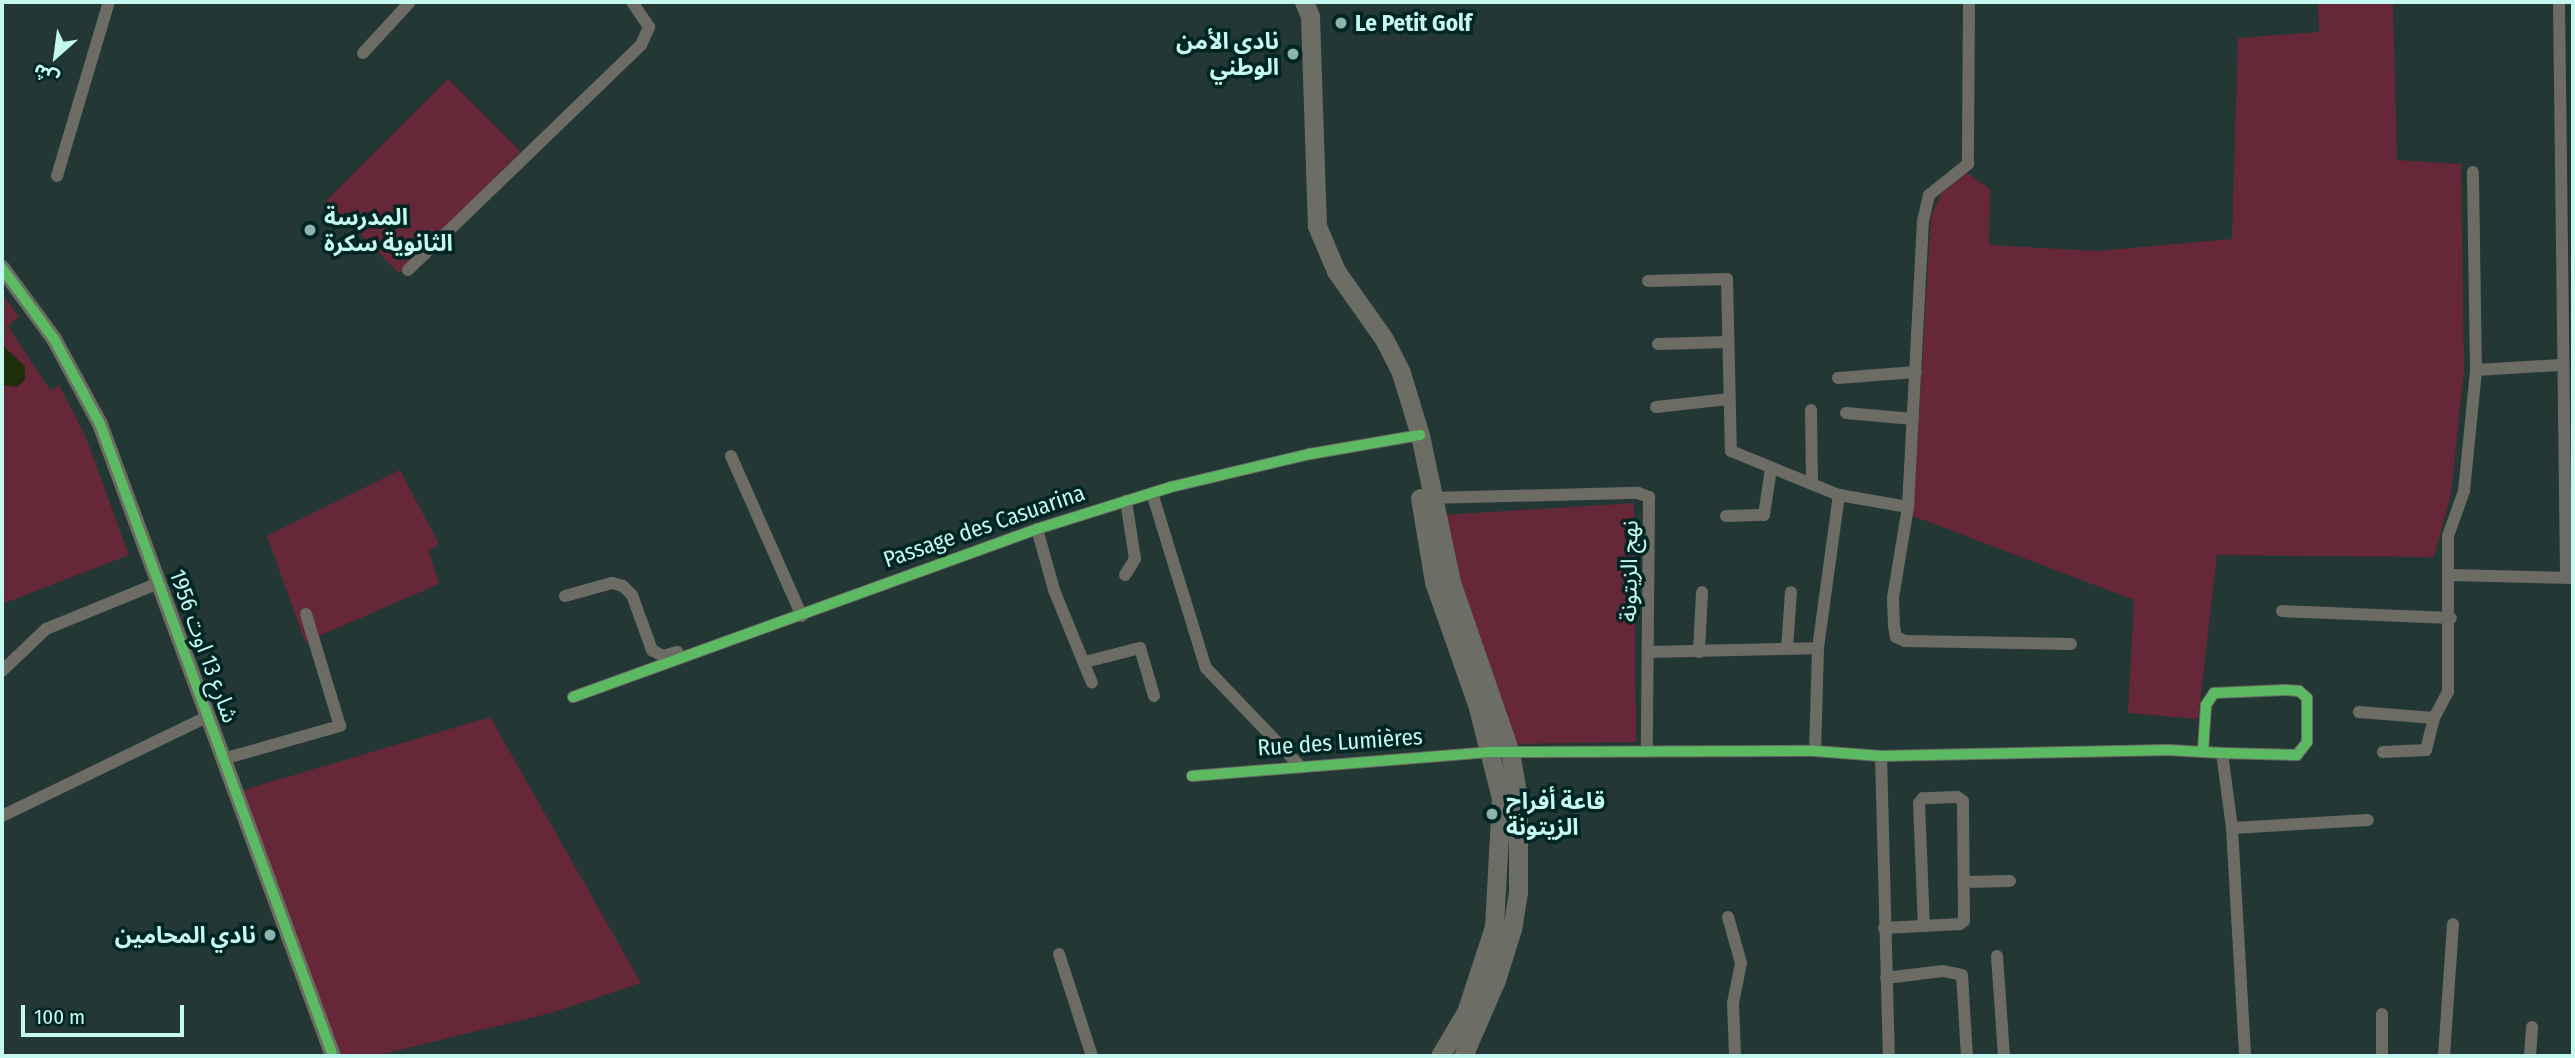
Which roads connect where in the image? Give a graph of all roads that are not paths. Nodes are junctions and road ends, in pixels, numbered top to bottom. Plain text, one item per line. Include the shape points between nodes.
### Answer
1 (109, 2) edge
2 (410, 2) edge
3 (632, 2) edge
4 (1969, 2) edge
5 (2559, 2) edge
6 (1310, 7) edge
7 (363, 53) dead end
8 (2473, 172) dead end
9 (57, 176) dead end
10 (2567, 230) edge
11 (2, 268) edge
12 (408, 270) dead end
13 (1648, 281) dead end
14 (1728, 342) junction
15 (1658, 344) dead end
16 (2565, 360) edge
17 (2476, 370) junction
18 (1916, 372) junction
19 (1838, 377) dead end
20 (1728, 399) junction
21 (1656, 407) dead end
22 (1811, 410) dead end
23 (1846, 413) dead end
24 (1913, 419) junction
25 (1416, 430) junction
26 (731, 456) dead end
27 (1770, 468) junction
28 (1812, 484) junction
29 (1152, 493) junction
30 (1839, 495) junction
31 (1425, 498) junction
32 (1126, 501) junction
33 (1908, 508) junction
34 (1726, 516) dead end
35 (1037, 529) junction
36 (1125, 575) dead end
37 (2450, 575) junction
38 (2569, 578) edge
39 (159, 583) junction
40 (1702, 592) dead end
41 (1791, 592) dead end
42 (565, 596) dead end
43 (2282, 611) dead end
44 (802, 613) junction
45 (306, 614) dead end
46 (2451, 618) junction
47 (2071, 644) dead end
48 (1818, 648) junction
49 (1787, 649) junction
50 (1648, 652) junction
51 (1699, 652) junction
52 (1085, 662) junction
53 (2, 671) edge
54 (1092, 683) dead end
55 (1154, 696) dead end
56 (573, 697) dead end
57 (2359, 712) dead end
58 (207, 717) junction
59 (2434, 718) junction
60 (1647, 750) junction
61 (1815, 751) junction
62 (1501, 752) junction
63 (2203, 752) junction
64 (2384, 752) dead end
65 (2222, 753) junction
66 (1881, 757) junction
67 (223, 759) junction
68 (1299, 765) junction
69 (1192, 776) dead end
70 (2, 816) edge
71 (2368, 820) dead end
72 (2232, 828) junction
73 (2010, 881) dead end
74 (1965, 882) junction
75 (1728, 916) dead end
76 (2453, 924) dead end
77 (1924, 926) junction
78 (1884, 928) junction
79 (1059, 954) dead end
80 (1997, 956) dead end
81 (1886, 978) junction
82 (2382, 1014) dead end
83 (2532, 1027) dead end
84 (333, 1056) edge
85 (1092, 1056) edge
86 (1440, 1056) edge
87 (1463, 1056) edge
88 (1735, 1056) edge
89 (1889, 1056) edge
90 (1966, 1056) edge
91 (2004, 1056) edge
92 (2245, 1056) edge
93 (2382, 1056) edge
94 (2444, 1056) edge
95 (2530, 1056) edge

1 - 9 street
2 - 7 street
3 - 12 street via 649,27 641,45
4 - 18 street via 1968,164 1937,185 1924,208
5 - 10 street
6 - 25 main road via 1317,226 1336,271 1393,354
8 - 17 street
10 - 16 street
11 - 39 street, شارع 13 اوت 1956 via 54,339 100,424
13 - 14 street via 1727,279
14 - 15 street
14 - 20 street
16 - 17 street
16 - 38 street
17 - 37 street via 2464,491 2448,536
18 - 19 street
18 - 24 street
20 - 21 street
20 - 27 street via 1731,451
22 - 28 street
23 - 24 street
24 - 33 street
25 - 29 street, Passage des Casuarina
25 - 31 main road
26 - 44 street
27 - 28 street
27 - 34 street via 1764,514
28 - 30 street
29 - 32 street, Passage des Casuarina
29 - 68 street via 1206,668
30 - 33 street
30 - 48 street
31 - 50 street, نهج الزيتونة via 1646,494 1651,500 1652,520
31 - 62 main road via 1434,582
32 - 35 street, Passage des Casuarina
32 - 36 street via 1135,559
33 - 47 street via 1893,598 1899,639
35 - 44 street, Passage des Casuarina
35 - 52 street via 1054,590
37 - 38 street
37 - 46 street
39 - 53 street via 46,629
39 - 58 street, شارع 13 اوت 1956
40 - 51 street
41 - 49 street
42 - 44 street via 612,583 624,586 632,595 652,650 663,656
43 - 46 street
44 - 56 street, Passage des Casuarina
45 - 67 street via 340,726
46 - 59 street via 2448,692
48 - 49 street
48 - 61 street
49 - 51 street
50 - 51 street
50 - 60 street, نهج الزيتونة
52 - 54 street
52 - 55 street via 1140,648
57 - 59 street
58 - 67 street, شارع 13 اوت 1956
58 - 70 street
59 - 64 street via 2424,752
60 - 61 street, Rue des Lumières via 1728,754
60 - 62 street, Rue des Lumières
61 - 66 street, Rue des Lumières
62 - 68 street, Rue des Lumières
62 - 86 main road via 1494,927 1465,1012
62 - 87 main road via 1521,815 1518,892 1496,980
63 - 65 street, Rue des Lumières
63 - 65 street, Rue des Lumières via 2206,705 2214,693 2285,690 2299,691 2307,698 2307,741 2302,752
63 - 66 street, Rue des Lumières via 2044,750
65 - 72 street
66 - 78 street
67 - 84 street, شارع 13 اوت 1956
68 - 69 street, Rue des Lumières
71 - 72 street
72 - 92 street
73 - 74 street
74 - 77 street via 1964,921
74 - 77 street via 1963,801 1957,797 1923,798 1919,803
75 - 88 street via 1741,963 1733,1003
76 - 94 street
77 - 78 street
78 - 81 street
79 - 85 street
80 - 91 street
81 - 89 street
81 - 90 street via 1943,971 1962,975
82 - 93 street
83 - 95 street

